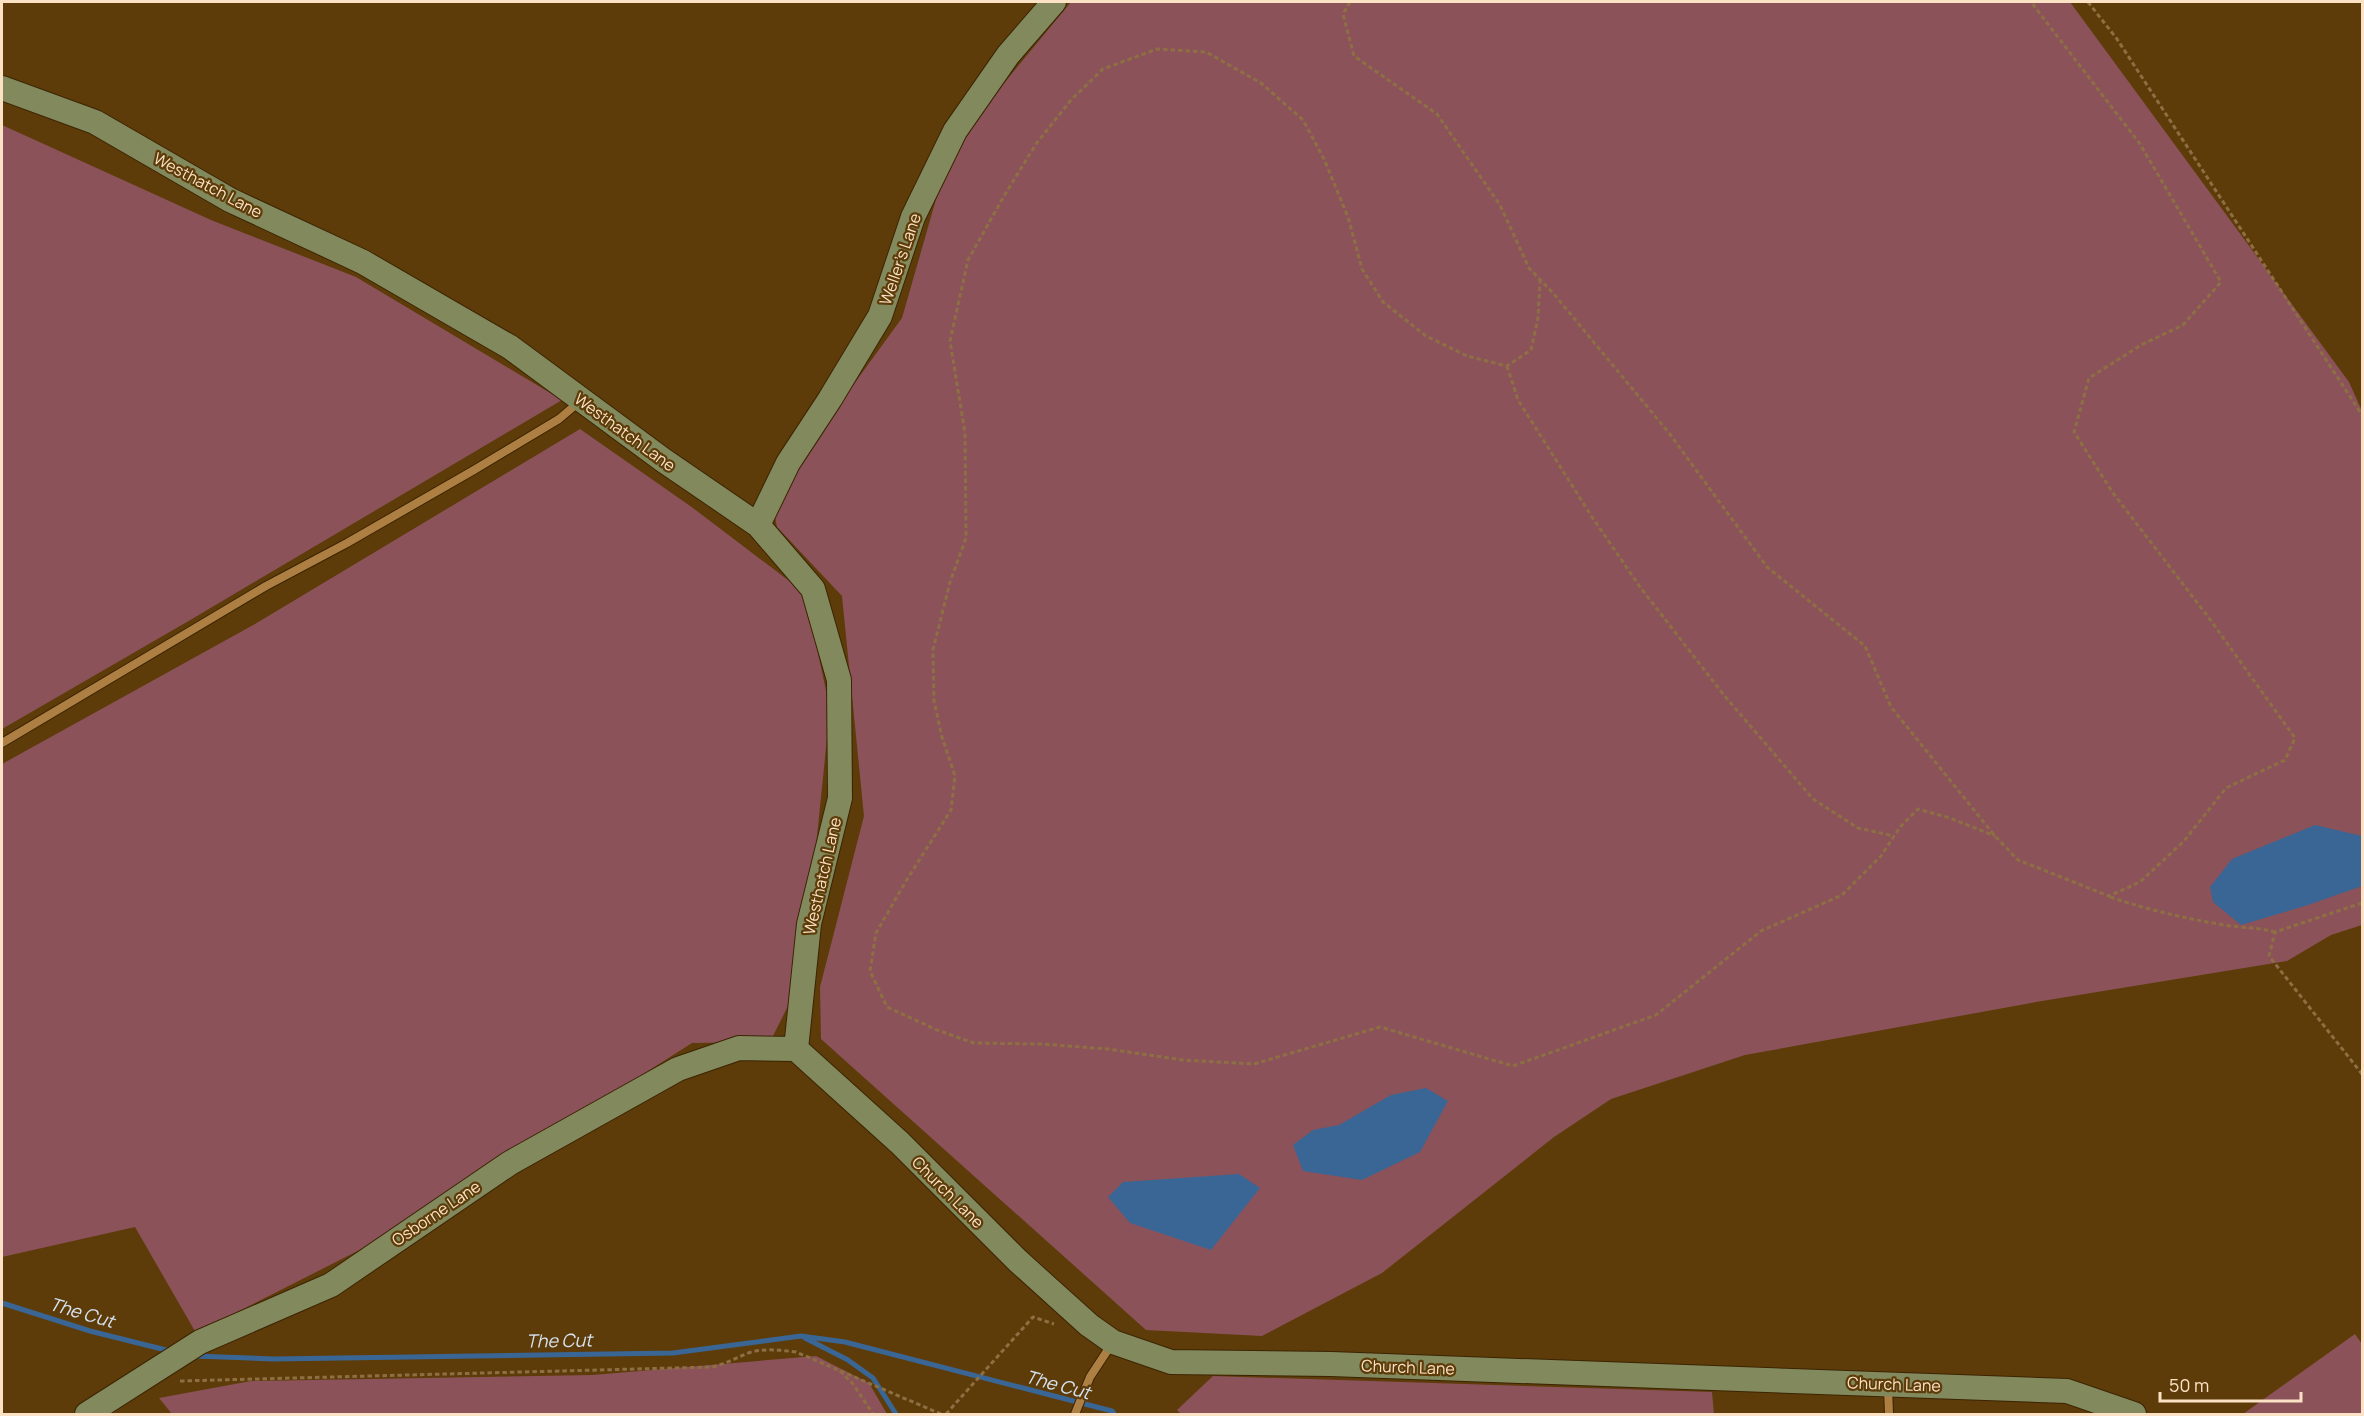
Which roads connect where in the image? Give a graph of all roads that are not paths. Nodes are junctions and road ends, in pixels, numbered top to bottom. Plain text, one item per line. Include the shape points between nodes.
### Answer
1 (1054, 2) edge
2 (2, 88) edge
3 (581, 399) junction
4 (758, 525) junction
5 (2, 744) edge
6 (796, 1049) junction
7 (1113, 1342) junction
8 (1888, 1384) junction
9 (87, 1414) edge
10 (1075, 1414) edge
11 (1888, 1414) edge
12 (2134, 1414) edge

1 - 4 street, Weller's Lane via 1008,55 956,131 913,217 880,316 788,463
2 - 3 street, Westhatch Lane via 95,122 230,200 363,262 510,347
3 - 4 street, Westhatch Lane
3 - 5 lane via 560,419 266,586
4 - 6 street, Westhatch Lane via 813,589 839,680 840,798 809,924
6 - 7 street, Church Lane via 900,1143 1033,1275
6 - 9 street, Osborne Lane via 739,1048 678,1070 510,1163 331,1285 200,1342 168,1374
7 - 8 street, Church Lane via 1171,1362
7 - 10 lane via 1090,1377
8 - 11 lane
8 - 12 street, Church Lane via 2067,1391

